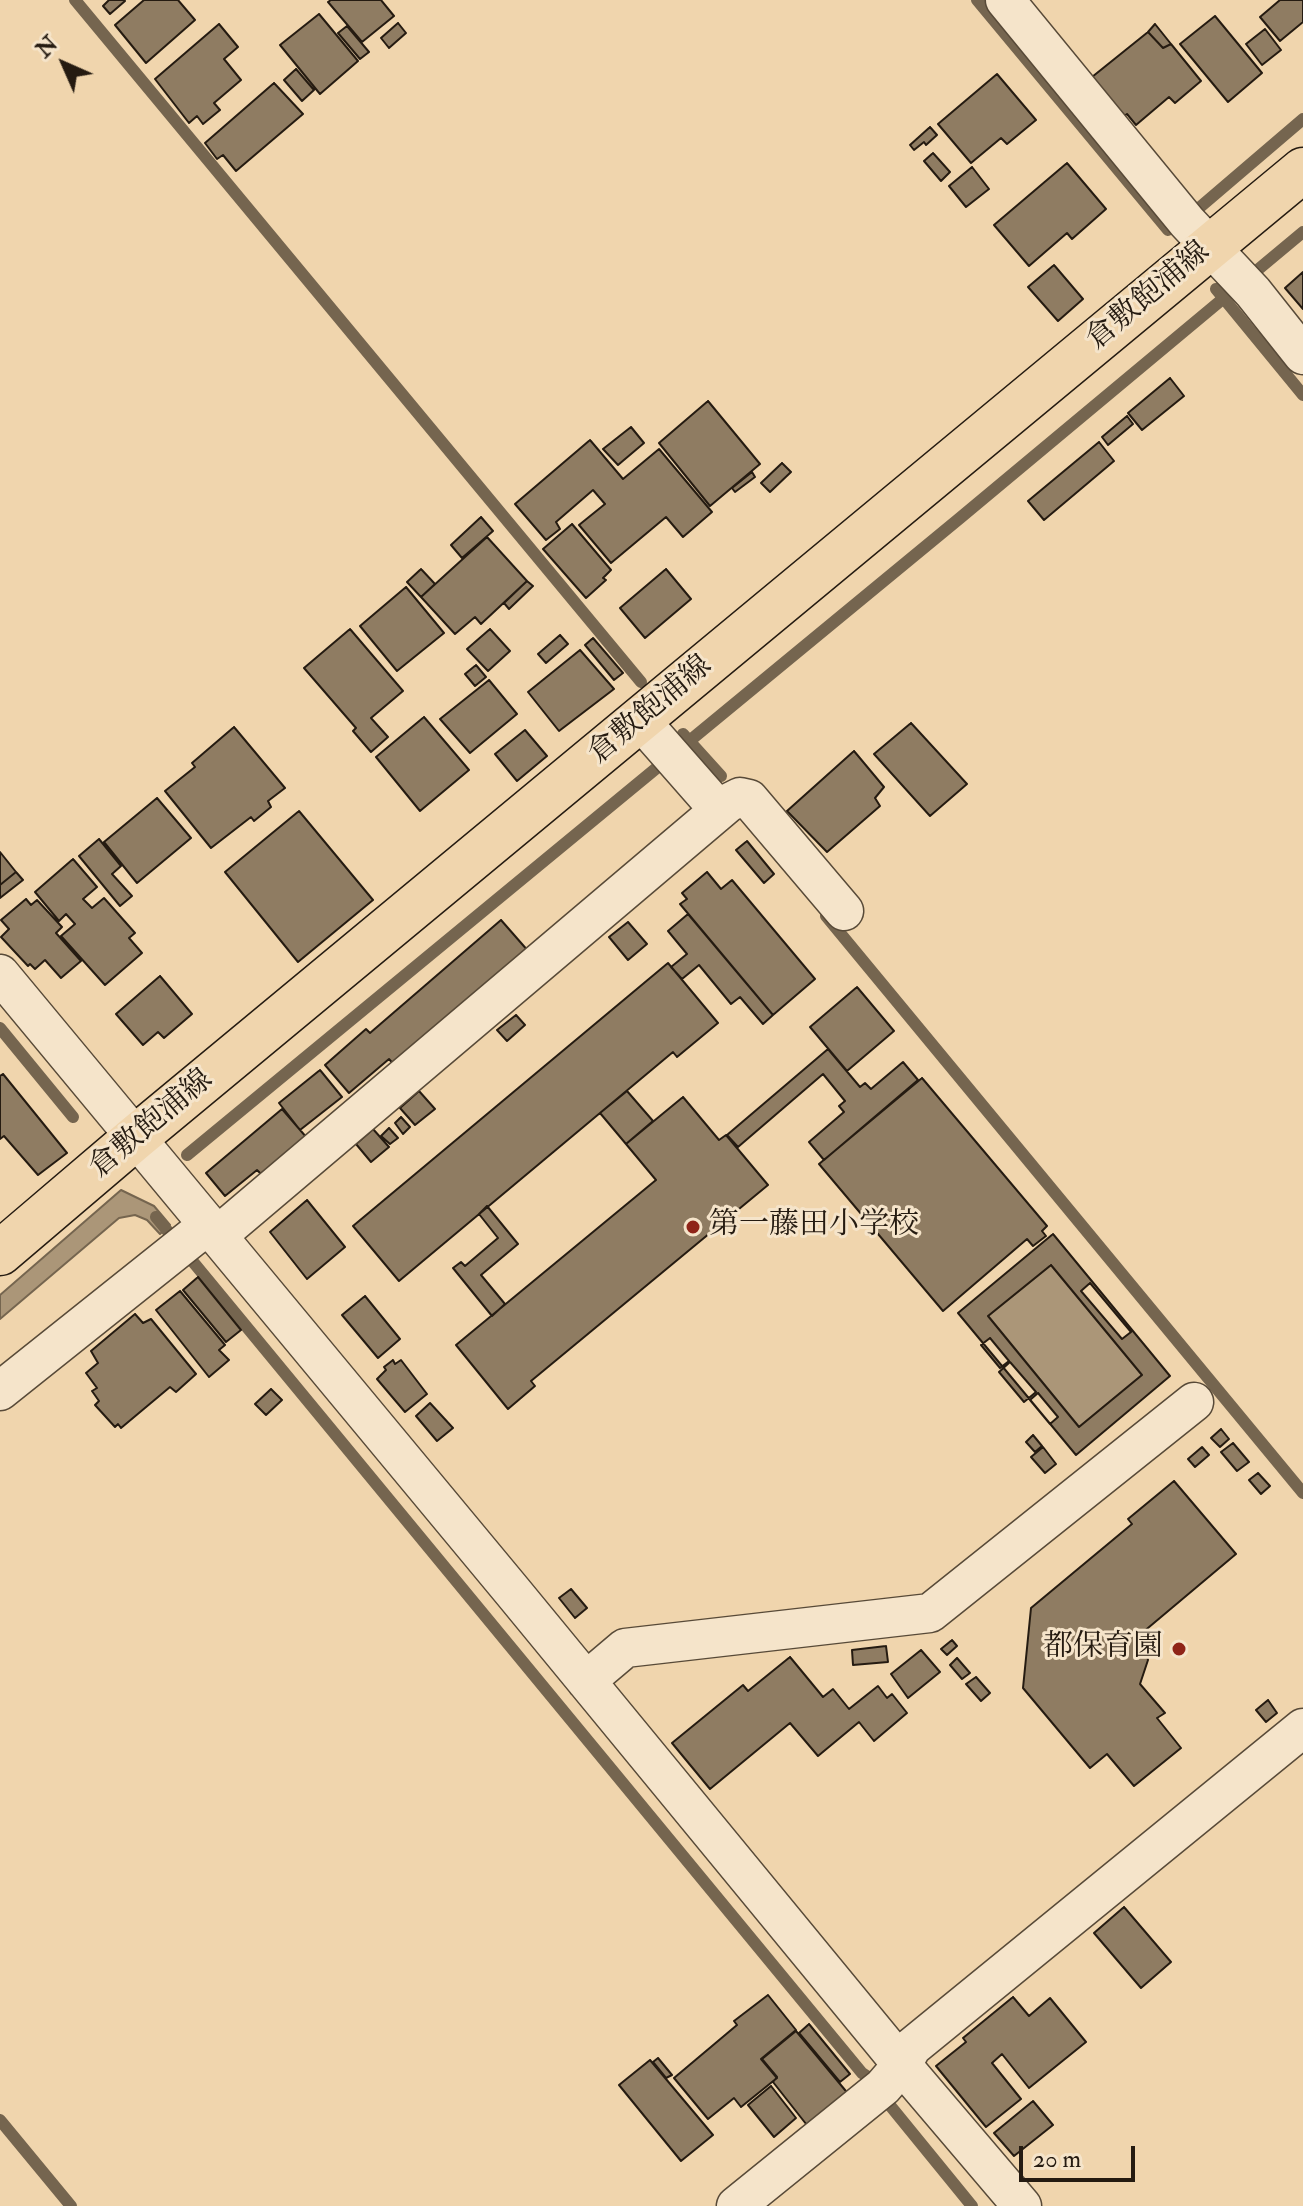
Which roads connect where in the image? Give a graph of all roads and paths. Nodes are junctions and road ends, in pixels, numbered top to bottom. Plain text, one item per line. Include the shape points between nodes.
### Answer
1 (1005, 0) edge
2 (1303, 170) edge
3 (1232, 270) junction
4 (1303, 355) edge
5 (663, 746) junction
6 (719, 810) junction
7 (844, 911) dead end
8 (0, 974) edge
9 (135, 1138) junction
10 (196, 1239) junction
11 (0, 1253) edge
12 (0, 1391) edge
13 (1194, 1402) dead end
14 (586, 1681) junction
15 (1303, 1728) edge
16 (902, 2065) junction
17 (736, 2206) edge
18 (1022, 2206) edge

1 - 3 street
2 - 3 main road, 倉敷飽浦線
3 - 4 street
3 - 5 main road, 倉敷飽浦線
5 - 6 street
5 - 9 main road, 倉敷飽浦線
6 - 7 street via 740,797 749,799
6 - 10 street
8 - 9 street
9 - 10 street
9 - 11 main road, 倉敷飽浦線
10 - 12 street
10 - 14 street
13 - 14 street via 930,1613 625,1648
14 - 16 street
15 - 16 street via 912,2047
16 - 17 street via 883,2087
16 - 18 street

